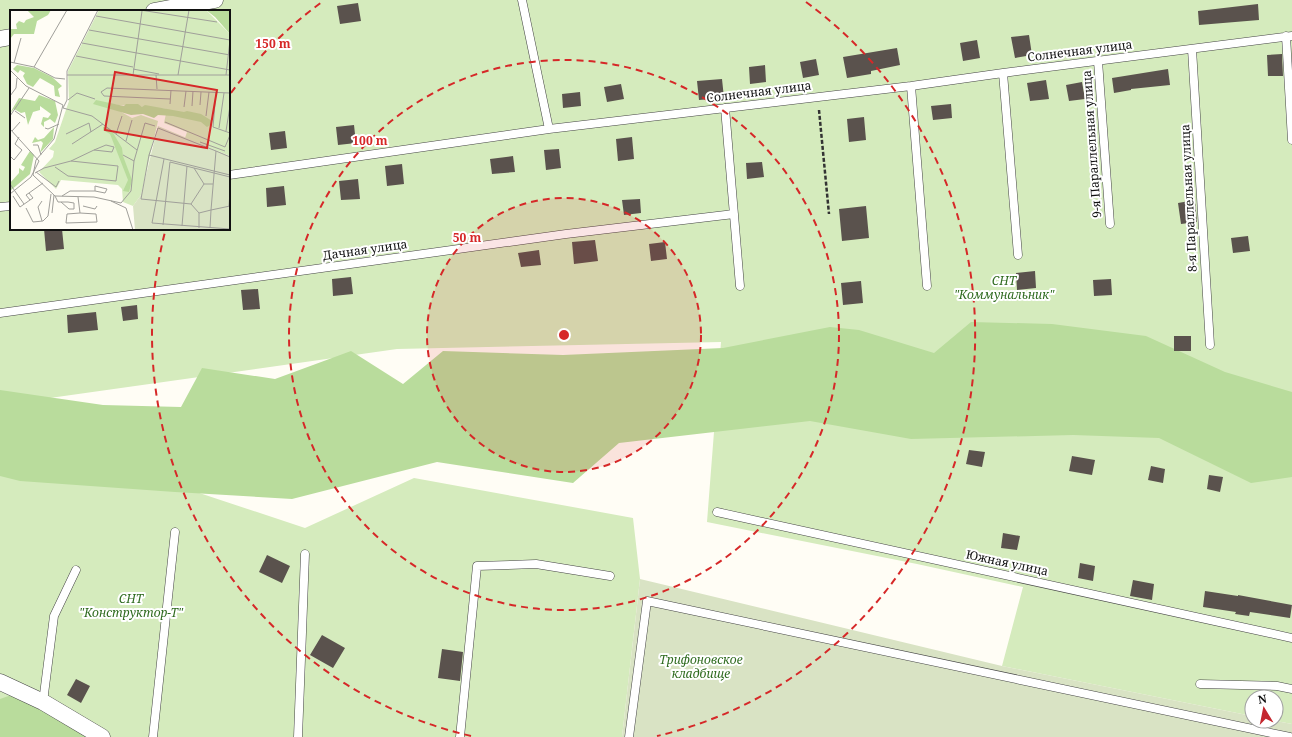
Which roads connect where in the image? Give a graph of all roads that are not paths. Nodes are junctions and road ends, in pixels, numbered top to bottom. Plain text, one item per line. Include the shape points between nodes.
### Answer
1 (215, 0) edge
2 (522, 0) edge
3 (160, 10) edge
4 (1289, 36) edge
5 (10, 37) edge
6 (0, 39) edge
7 (1192, 49) junction
8 (1098, 61) junction
9 (1003, 73) junction
10 (911, 86) junction
11 (725, 108) junction
12 (549, 129) junction
13 (1292, 140) edge
14 (230, 175) edge
15 (10, 206) edge
16 (0, 208) edge
17 (734, 214) junction
18 (1110, 224) dead end
19 (1018, 255) dead end
20 (740, 286) dead end
21 (927, 286) dead end
22 (0, 313) edge
23 (1210, 345) dead end
24 (717, 512) dead end
25 (175, 532) dead end
26 (305, 554) dead end
27 (76, 570) dead end
28 (610, 576) dead end
29 (1292, 638) edge
30 (0, 682) edge
31 (1200, 684) dead end
32 (1292, 689) edge
33 (43, 702) junction
34 (102, 737) edge
35 (153, 737) edge
36 (298, 737) edge
37 (460, 737) edge
38 (629, 737) edge
39 (1290, 737) edge

1 - 3 street
2 - 12 lane
4 - 7 lane, Солнечная улица
4 - 13 lane
5 - 6 street
7 - 8 lane, Солнечная улица
7 - 23 lane, 8-я Параллельная улица
8 - 9 lane, Солнечная улица
8 - 18 lane, 9-я Параллельная улица
9 - 10 lane, Солнечная улица
9 - 19 lane
10 - 11 lane, Солнечная улица
10 - 21 lane
11 - 12 lane, Солнечная улица
11 - 17 lane
12 - 14 lane, Солнечная улица
15 - 16 lane
17 - 20 lane
17 - 22 lane, Дачная улица via 566,234
24 - 29 lane, Южная улица
25 - 35 lane
26 - 36 lane
27 - 33 lane via 54,616
28 - 37 lane via 536,564 477,566
30 - 33 street
31 - 32 lane via 1277,686
33 - 34 street
38 - 39 lane via 647,601

